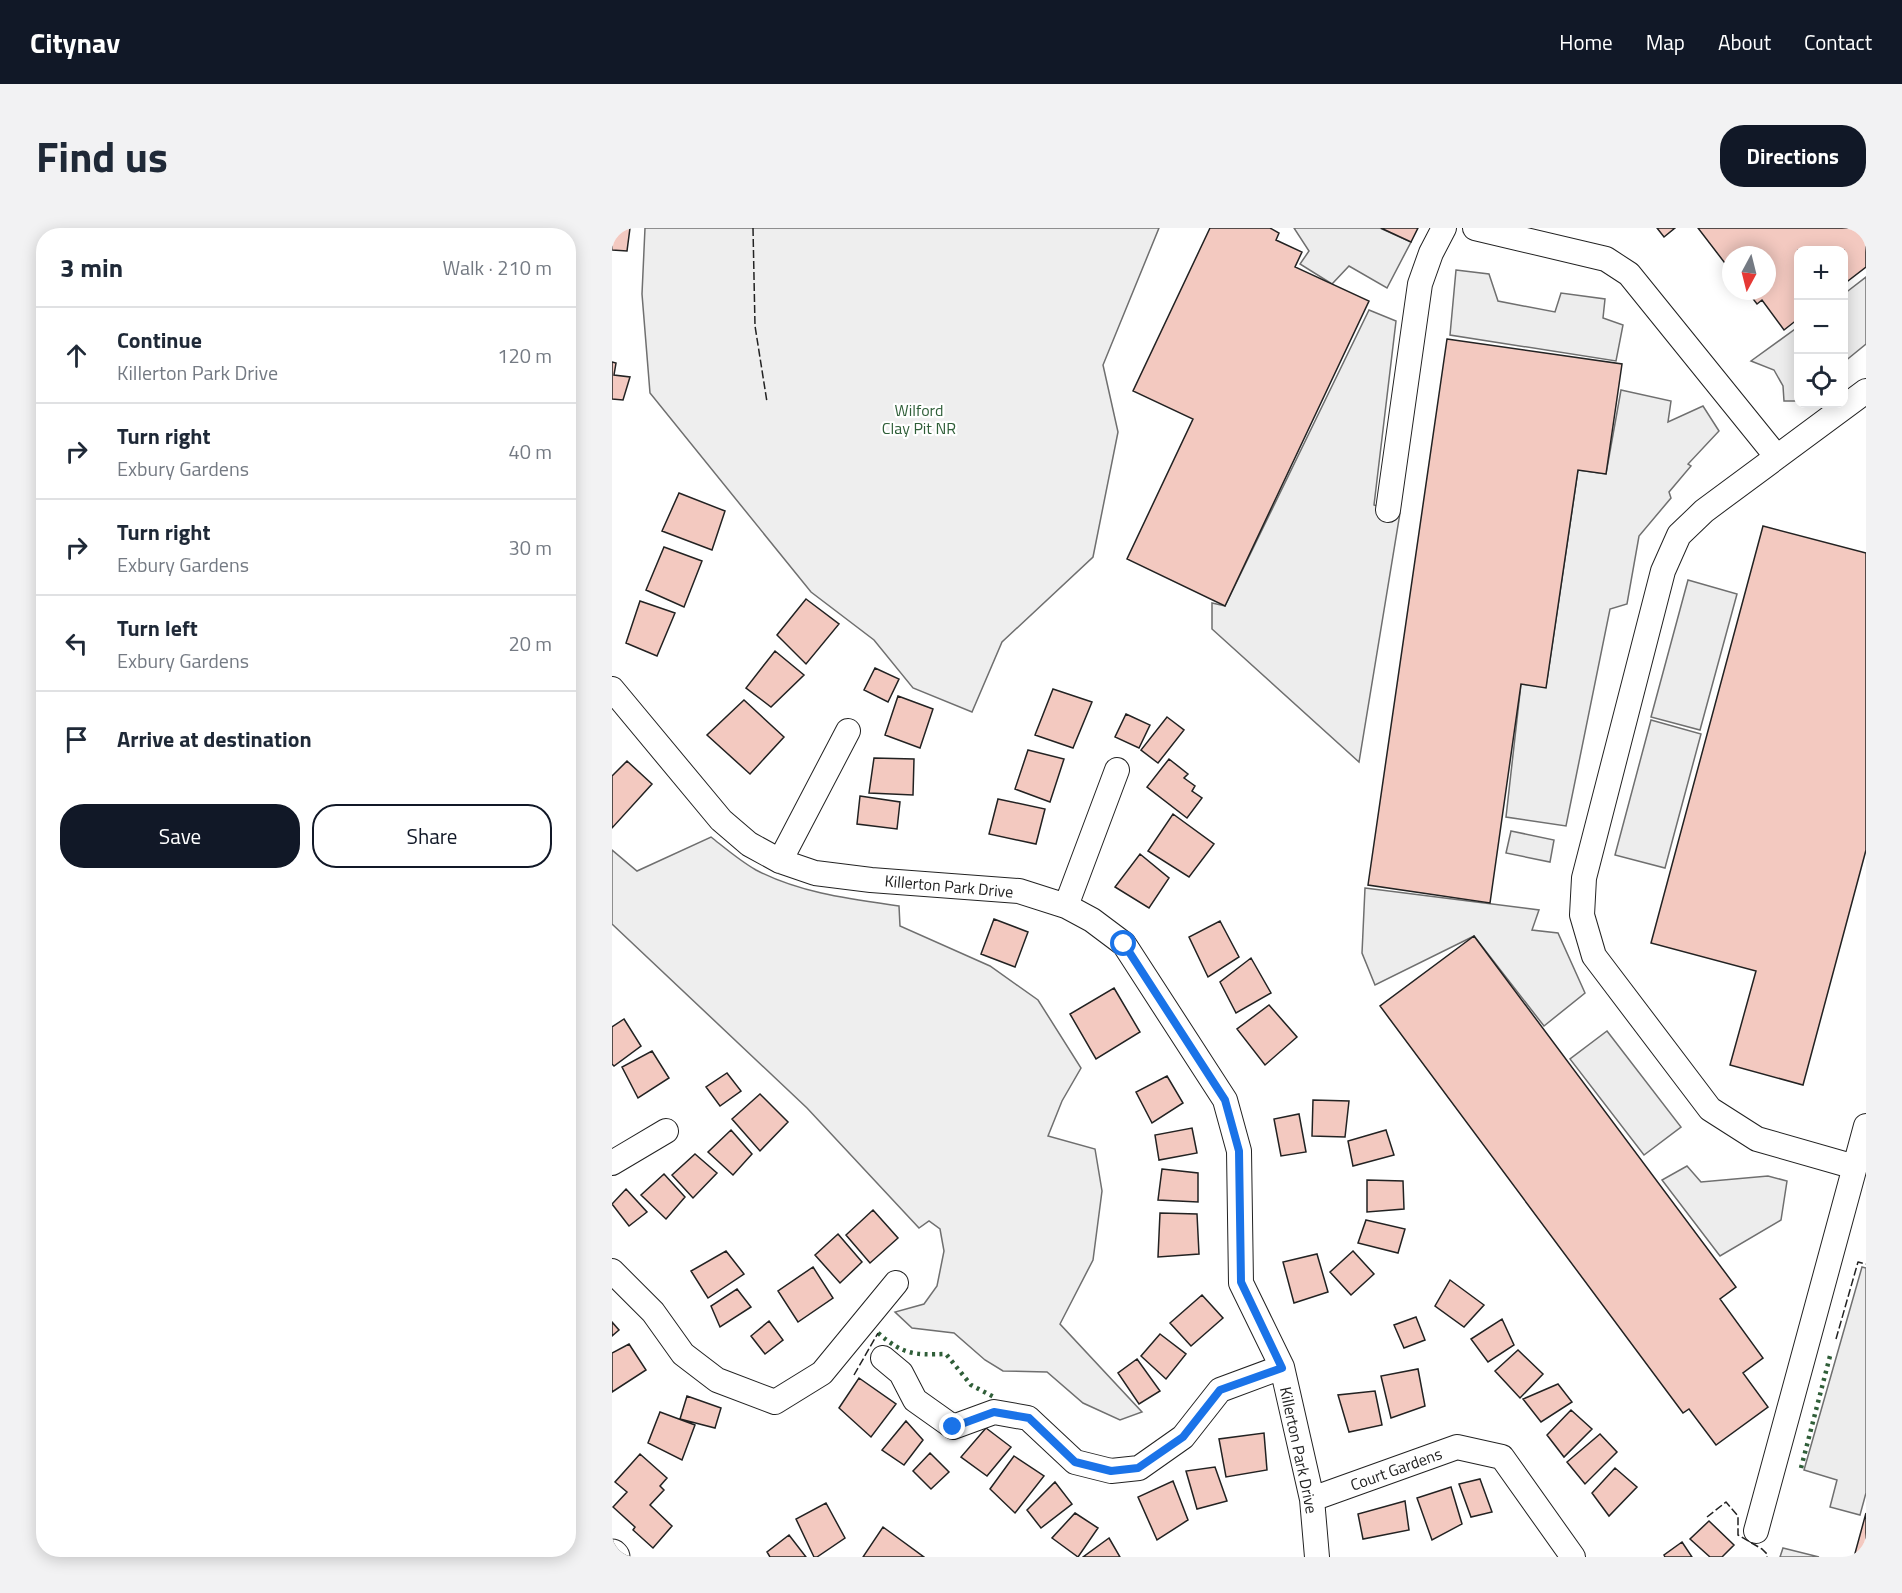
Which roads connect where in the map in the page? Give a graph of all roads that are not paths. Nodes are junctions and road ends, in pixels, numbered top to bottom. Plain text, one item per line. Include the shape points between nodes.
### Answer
1 (1444, 228) edge
2 (1475, 228) edge
3 (1866, 391) edge
4 (1777, 457) junction
5 (1388, 510) dead end
6 (612, 689) edge
7 (848, 731) dead end
8 (1117, 770) dead end
9 (780, 861) junction
10 (1066, 906) junction
11 (1866, 1126) edge
12 (666, 1131) dead end
13 (612, 1163) edge
14 (1855, 1167) junction
15 (612, 1271) edge
16 (896, 1283) dead end
17 (883, 1358) dead end
18 (1282, 1368) junction
19 (1312, 1499) junction
20 (1756, 1531) dead end
21 (1317, 1557) edge
22 (1573, 1557) edge

1 - 5 street via 1420,284
2 - 4 street via 1606,259 1629,274
3 - 4 street
4 - 14 street via 1704,511 1679,535 1663,571 1584,878 1582,915 1594,956 1710,1109 1757,1139
6 - 9 street, Killerton Park Drive via 721,820 749,844
7 - 9 street
8 - 10 street
9 - 10 street, Killerton Park Drive via 815,873 1019,891
10 - 18 street, Killerton Park Drive via 1124,944 1225,1100 1239,1151 1241,1282
11 - 14 street
12 - 13 street
14 - 20 street
15 - 16 street via 654,1312 683,1354 717,1380 775,1402 822,1373
17 - 18 street via 902,1373 915,1400 953,1427 994,1412 1029,1418 1075,1462 1111,1471 1138,1468 1183,1437 1220,1390
18 - 19 street, Killerton Park Drive
19 - 21 street, Killerton Park Drive
19 - 22 street, Court Gardens via 1457,1447 1468,1449 1502,1457

